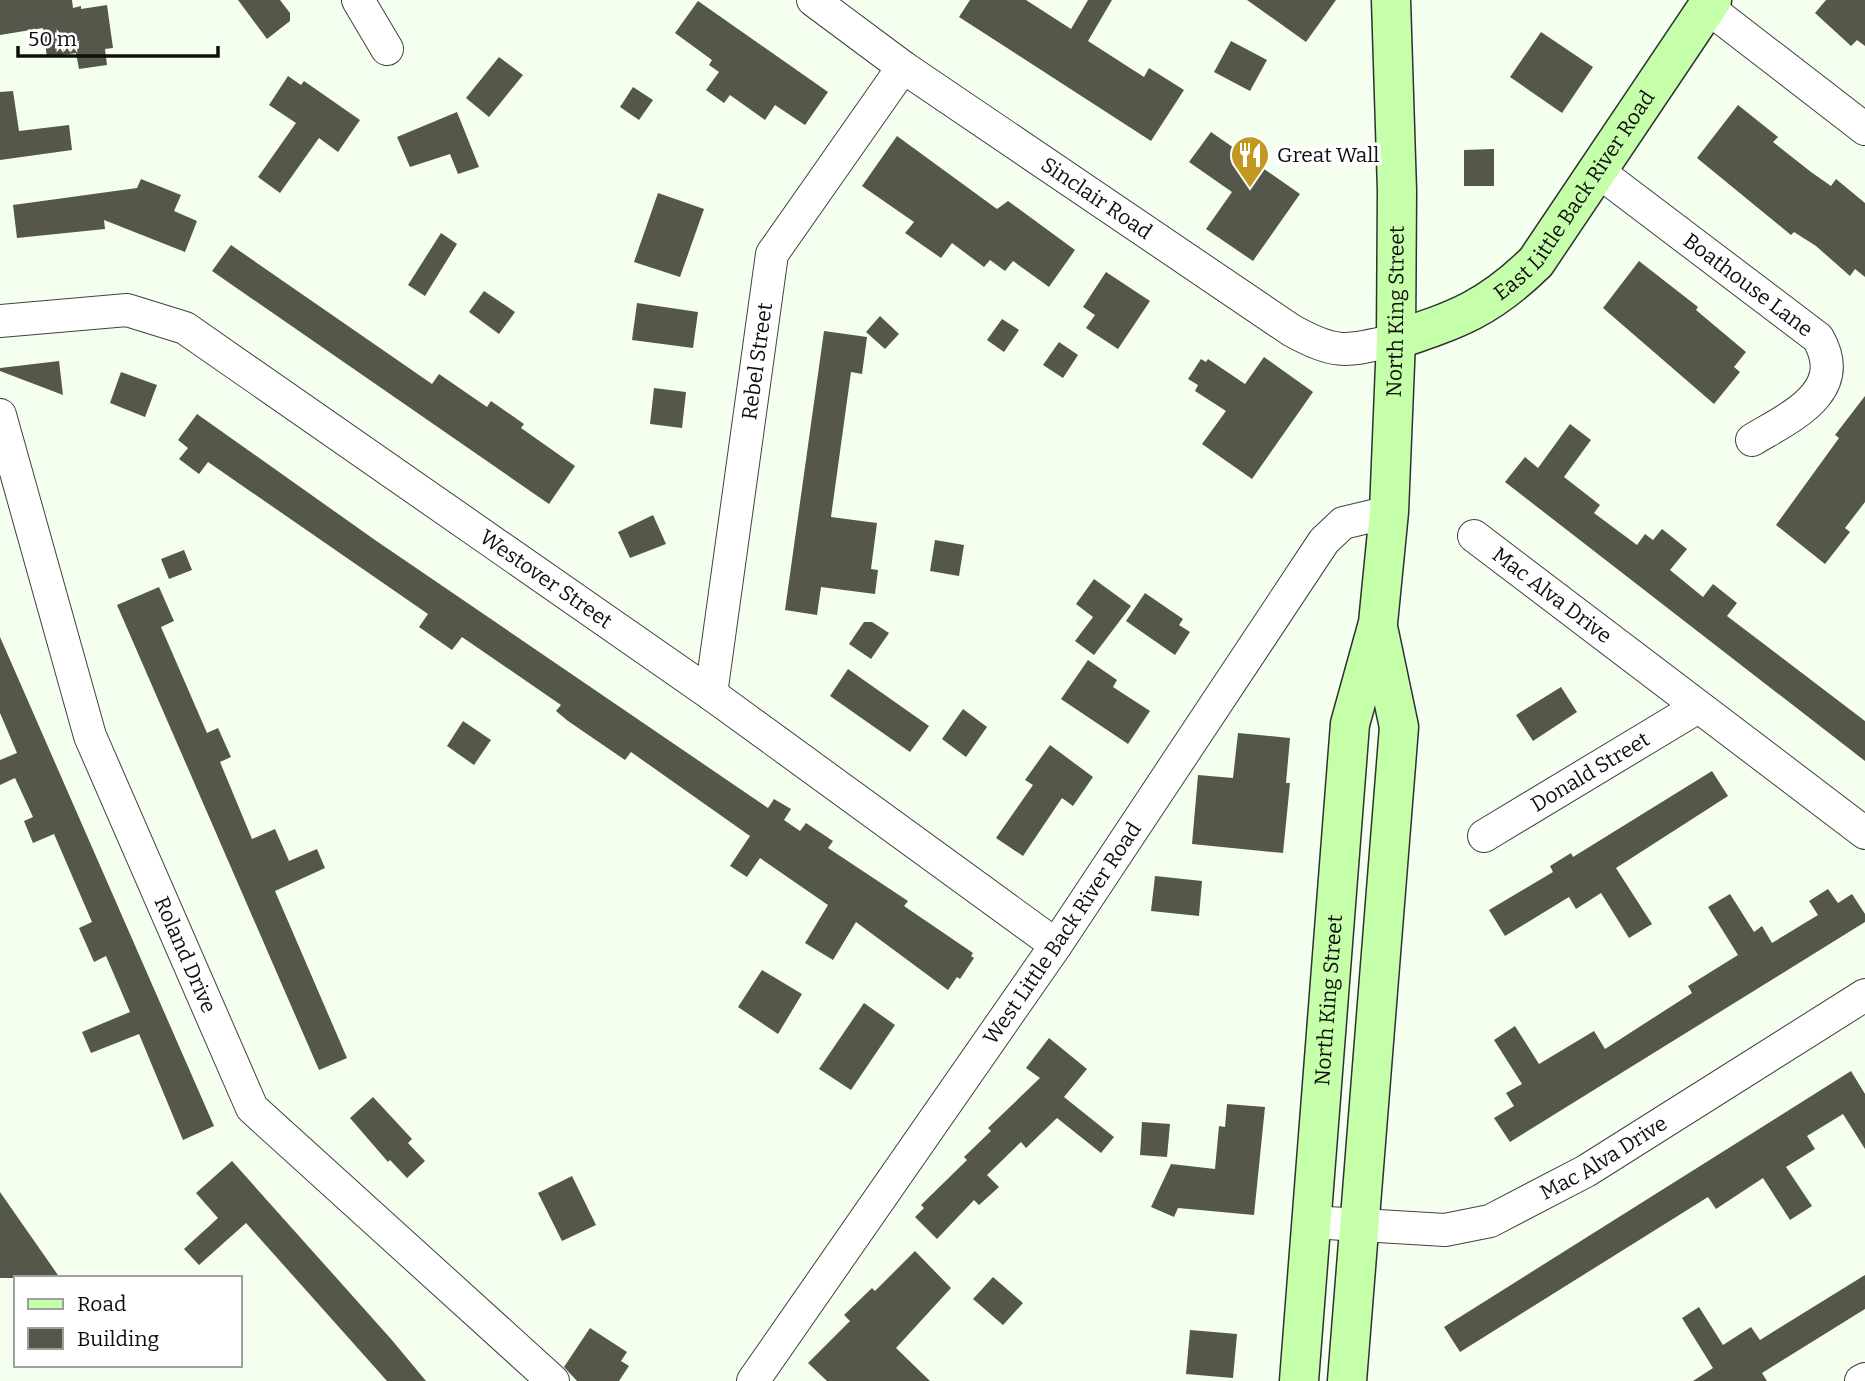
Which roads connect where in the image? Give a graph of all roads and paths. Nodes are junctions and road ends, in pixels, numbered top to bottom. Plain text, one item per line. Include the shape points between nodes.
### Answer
1 (358, 0) edge
2 (813, 0) edge
3 (1391, 0) edge
4 (1710, 3) edge
5 (387, 49) dead end
6 (903, 67) junction
7 (1865, 129) edge
8 (1599, 172) junction
9 (0, 321) edge
10 (1396, 340) junction
11 (0, 415) edge
12 (1752, 440) dead end
13 (1389, 512) junction
14 (1474, 536) dead end
15 (1378, 623) junction
16 (711, 694) junction
17 (1698, 707) junction
18 (1865, 833) edge
19 (1484, 836) dead end
20 (1056, 945) junction
21 (1865, 995) edge
22 (1311, 1222) junction
23 (1360, 1226) junction
24 (553, 1381) edge
25 (753, 1381) edge
26 (1299, 1381) edge
27 (1347, 1381) edge

1 - 5 street
2 - 6 street, Sinclair Road
3 - 10 main road, North King Street
4 - 7 street
4 - 8 main road, East Little Back River Road
6 - 10 street, Sinclair Road via 1312,342 1348,351
6 - 16 street, Rebel Street via 772,254
8 - 10 main road, East Little Back River Road via 1536,262 1516,281 1465,317
8 - 12 street, Boathouse Lane via 1818,338 1826,352 1827,369 1810,404
9 - 16 street, Westover Street via 127,310 185,328
10 - 13 main road, North King Street
11 - 24 street, Roland Drive via 90,736 252,1108
13 - 15 main road, North King Street
13 - 20 street, West Little Back River Road via 1343,523 1324,541
14 - 17 street, Mac Alva Drive
15 - 22 main road, North King Street via 1350,724
15 - 23 main road, North King Street via 1399,727
16 - 20 street, Westover Street
17 - 18 street, Mac Alva Drive
17 - 19 street, Donald Street
20 - 25 street, West Little Back River Road
21 - 23 street, Mac Alva Drive via 1586,1171 1490,1222 1444,1230
22 - 23 street, Mac Alva Drive
22 - 26 main road, North King Street
23 - 27 main road, North King Street

